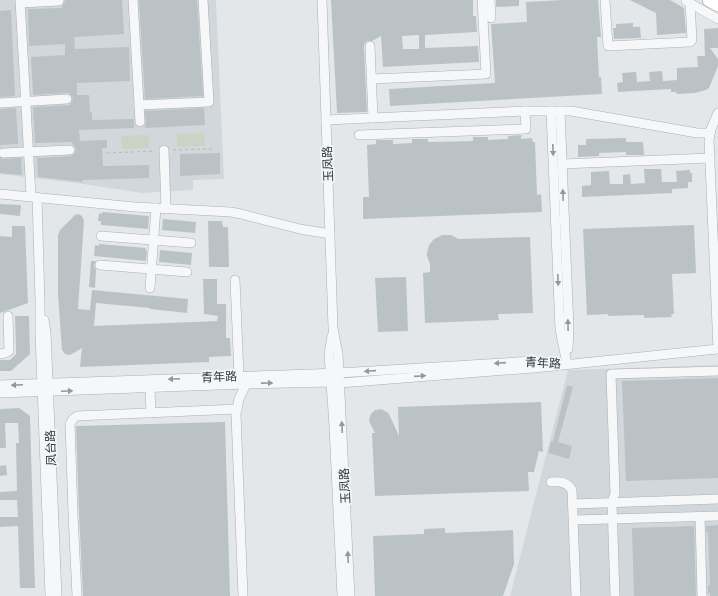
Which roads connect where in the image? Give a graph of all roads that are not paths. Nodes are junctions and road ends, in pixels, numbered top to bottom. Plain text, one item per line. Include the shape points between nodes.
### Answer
1 (134, 0) edge
2 (203, 0) edge
3 (322, 0) edge
4 (482, 0) edge
5 (490, 0) edge
6 (606, 0) edge
7 (708, 0) edge
8 (59, 1) dead end
9 (687, 1) edge
10 (21, 2) edge
11 (718, 5) edge
12 (491, 18) dead end
13 (718, 18) edge
14 (370, 46) dead end
15 (372, 79) junction
16 (67, 99) dead end
17 (26, 102) junction
18 (0, 103) edge
19 (139, 106) junction
20 (525, 111) junction
21 (556, 111) junction
22 (718, 113) edge
23 (443, 115) junction
24 (373, 118) junction
25 (326, 120) junction
26 (140, 122) dead end
27 (444, 132) junction
28 (710, 133) junction
29 (359, 135) dead end
30 (70, 150) dead end
31 (164, 150) dead end
32 (28, 152) junction
33 (3, 153) dead end
34 (710, 158) junction
35 (562, 164) junction
36 (0, 194) edge
37 (34, 196) junction
38 (156, 208) junction
39 (166, 209) junction
40 (330, 234) junction
41 (101, 236) dead end
42 (153, 240) junction
43 (191, 243) dead end
44 (100, 265) dead end
45 (151, 269) junction
46 (187, 272) dead end
47 (235, 280) dead end
48 (150, 288) dead end
49 (8, 316) dead end
50 (0, 354) edge
51 (566, 364) junction
52 (718, 370) edge
53 (240, 376) junction
54 (335, 377) junction
55 (246, 384) junction
56 (0, 385) edge
57 (45, 387) junction
58 (150, 388) junction
59 (0, 393) edge
60 (237, 409) junction
61 (151, 413) junction
62 (551, 482) dead end
63 (718, 499) edge
64 (612, 502) junction
65 (573, 504) junction
66 (700, 516) junction
67 (718, 516) edge
68 (612, 519) junction
69 (574, 520) junction
70 (50, 596) edge
71 (57, 596) edge
72 (77, 596) edge
73 (243, 596) edge
74 (342, 596) edge
75 (350, 596) edge
76 (576, 596) edge
77 (615, 596) edge
78 (702, 596) edge

1 - 19 street
2 - 19 street via 209,102
3 - 25 street, 玉凤路
4 - 15 street via 486,74
5 - 12 street
6 - 9 street via 608,46 690,42 692,40
7 - 11 highway
8 - 10 street
9 - 13 street
10 - 17 street, 凤台路
14 - 15 street
15 - 24 street
16 - 17 street
17 - 18 street
17 - 32 street, 凤台路
19 - 26 street
20 - 21 street
20 - 23 street
20 - 27 street via 526,128
21 - 28 street via 571,111 697,133
21 - 35 street
21 -> 51 street via 560,329
22 - 28 street
23 - 24 street
23 - 27 street
24 - 25 street
25 - 40 street, 玉凤路
27 - 29 street
28 - 34 street
30 - 32 street
31 - 39 street
32 - 33 street
32 - 37 street, 凤台路
34 - 35 street
34 - 51 street, 青年路 via 718,349
51 -> 35 street via 569,329
36 - 37 street
37 - 38 street
37 - 57 street, 凤台路 via 40,301 46,332
38 - 39 street
38 - 42 street
39 - 40 street via 236,213
40 - 54 street, 玉凤路 via 334,328 329,354
41 - 42 street
42 - 43 street
42 - 45 street
44 - 45 street
45 - 46 street
45 - 48 street
47 - 53 street
49 - 50 street via 9,351
51 - 54 street, 青年路 via 533,360
52 - 64 street via 611,374 615,493
53 - 54 street, 青年路
53 -> 57 street, 青年路
55 -> 54 street, 青年路
54 - 74 street, 玉凤路
75 -> 54 street, 玉凤路
55 - 58 street, 青年路
55 - 60 street
57 -> 56 street, 青年路
57 -> 58 street, 青年路
57 - 59 street, 青年路
57 - 70 street, 凤台路
57 - 71 street, 凤台路
58 - 61 street
60 - 61 street
60 - 73 street
61 - 72 street via 77,416 70,424
62 - 65 street via 561,482 570,487
63 - 64 street
64 - 65 street
64 - 68 street
65 - 69 street
66 - 67 street
66 - 68 street
66 - 78 street
68 - 69 street
68 - 77 street
69 - 76 street

